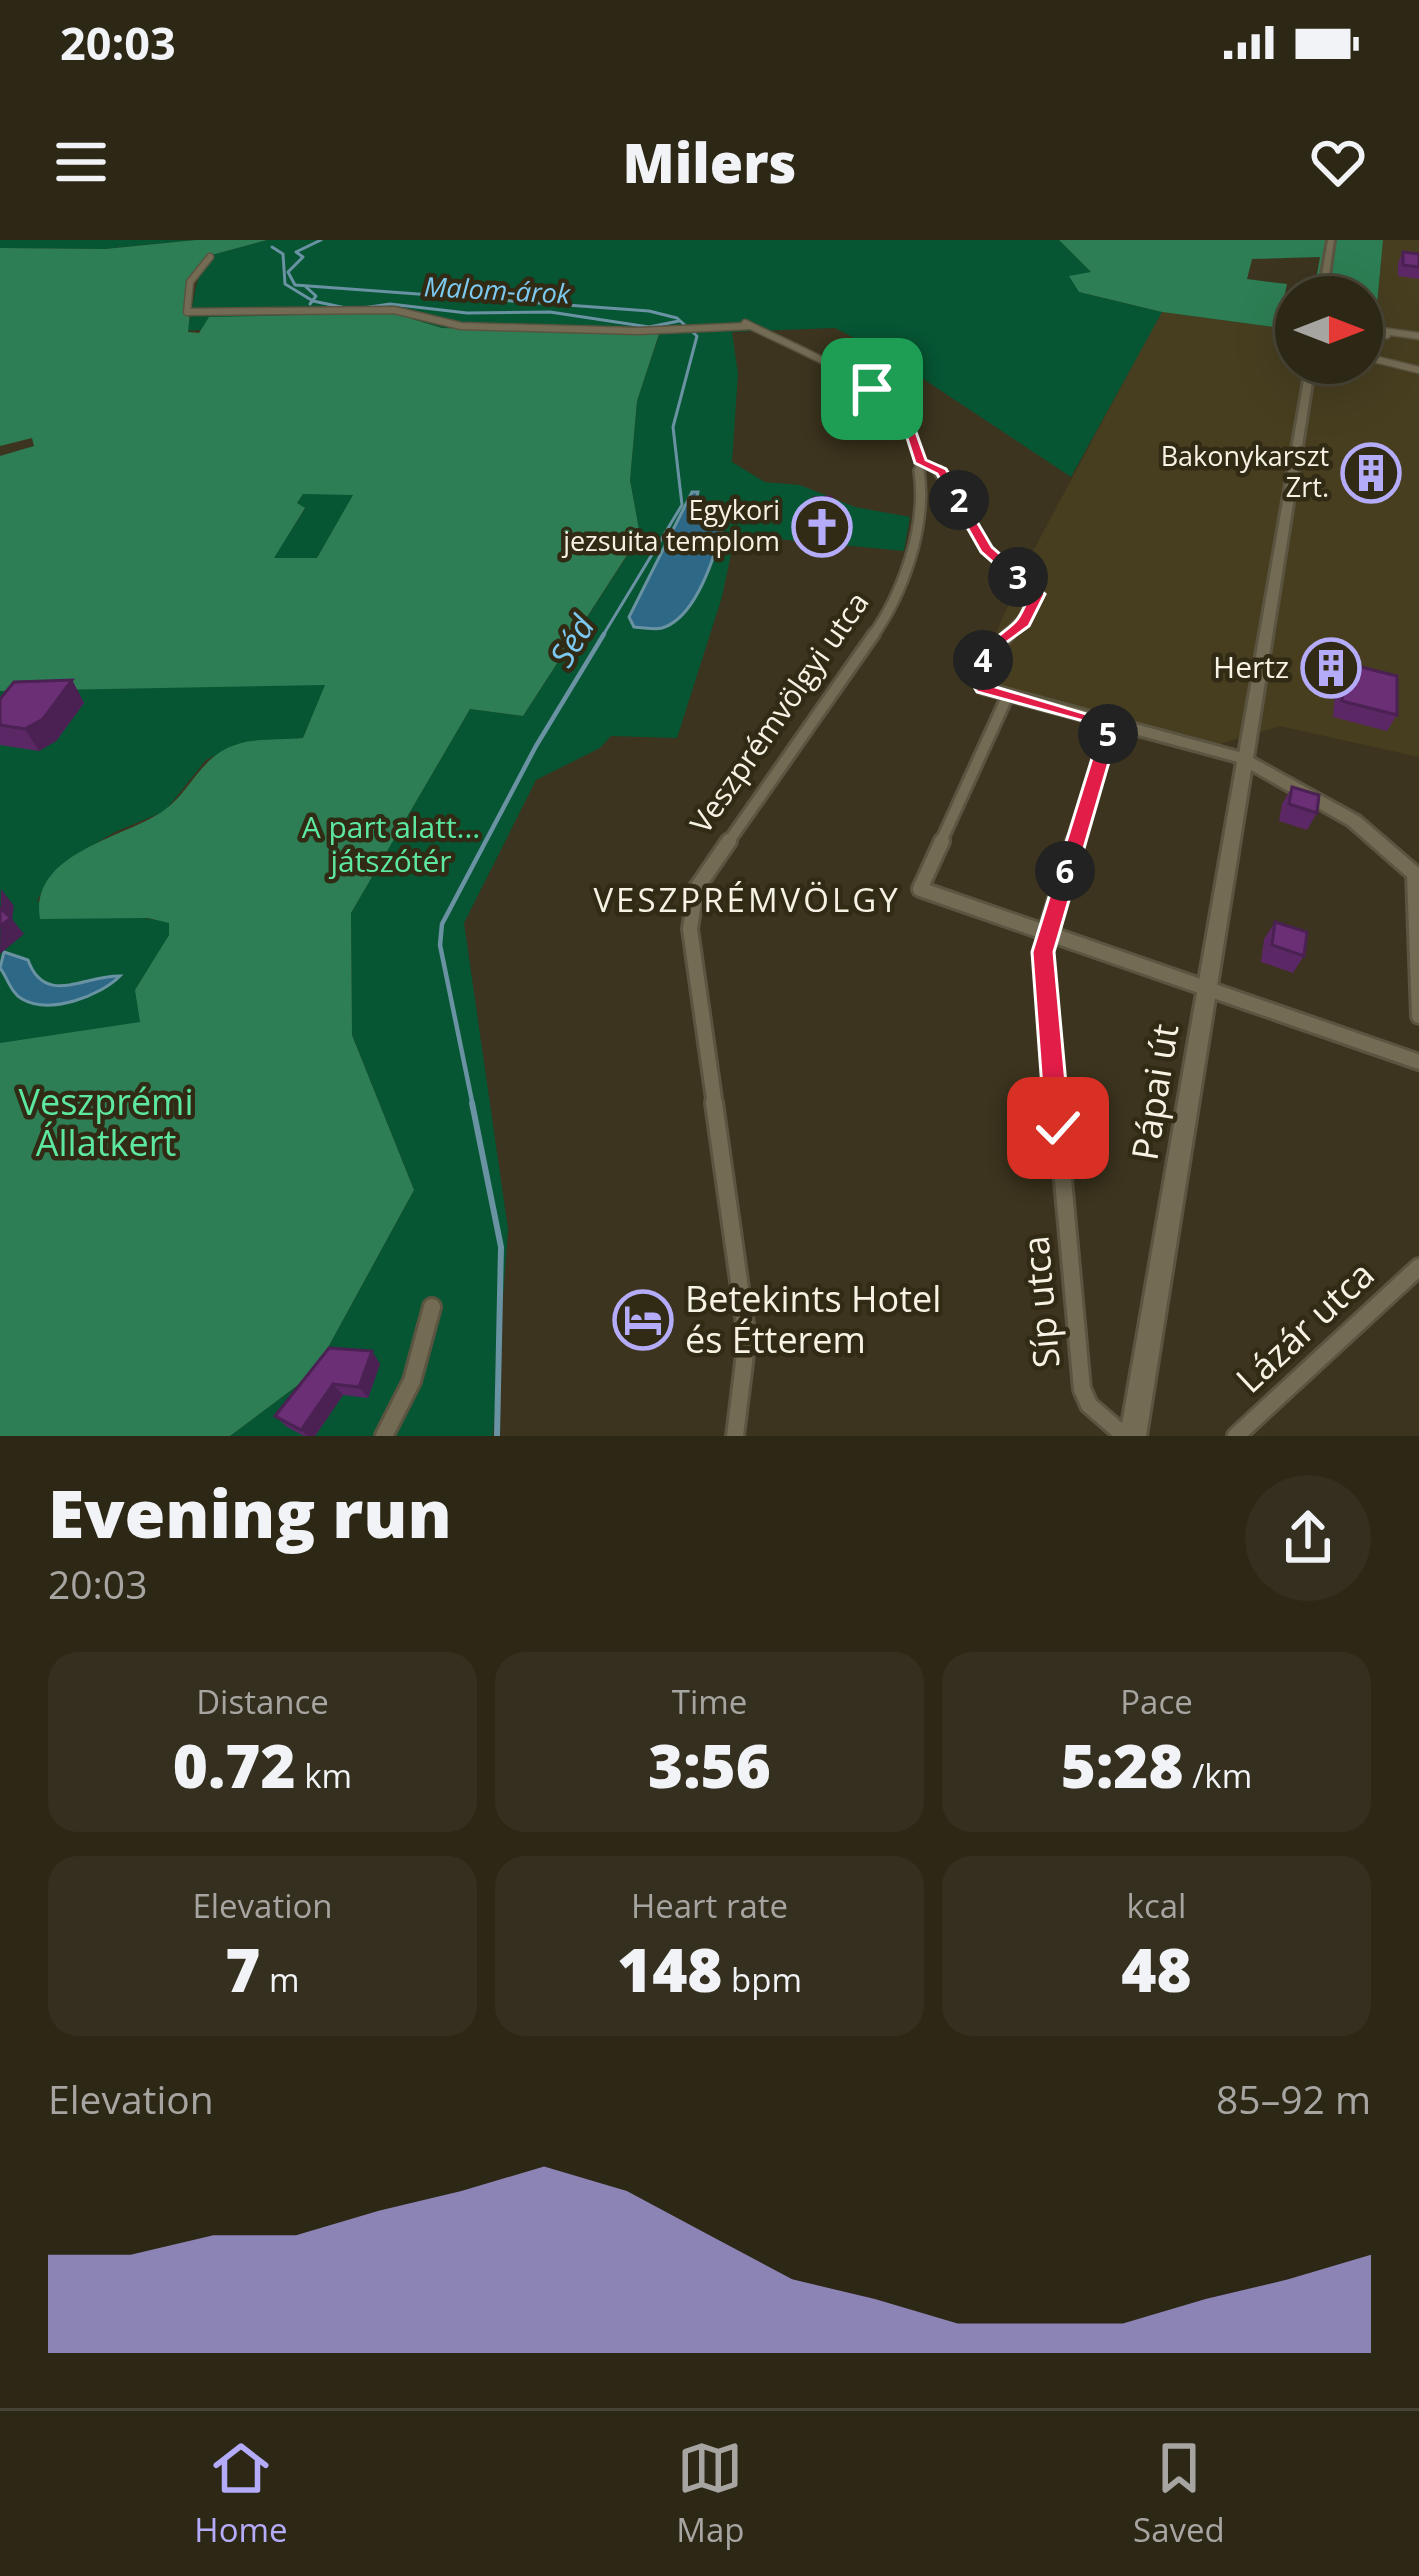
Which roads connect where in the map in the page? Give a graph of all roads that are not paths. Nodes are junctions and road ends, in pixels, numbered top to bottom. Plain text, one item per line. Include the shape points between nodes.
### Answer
1 (1331, 240) edge
2 (210, 257) dead end
3 (1325, 276) edge
4 (1383, 331) edge
5 (1406, 334) junction
6 (1383, 336) edge
7 (1419, 336) edge
8 (1383, 362) edge
9 (1419, 370) edge
10 (1307, 384) edge
11 (921, 463) junction
12 (1007, 697) junction
13 (1112, 724) junction
14 (1242, 758) junction
15 (1417, 876) edge
16 (1046, 932) junction
17 (1204, 988) junction
18 (1419, 1016) edge
19 (1419, 1062) edge
20 (1419, 1267) edge
21 (432, 1307) dead end
22 (730, 1435) edge
23 (384, 1436) edge
24 (1129, 1436) edge
25 (1236, 1436) edge

1 - 3 main road
2 - 11 street, Veszprémvölgyi utca via 192,281 187,312 394,310 461,326 748,325 886,399 906,418
4 - 5 street
5 - 6 street
5 - 7 street
8 - 9 street
10 - 14 main road, Pápai út
11 - 12 street via 942,472 986,549 1037,594 1024,623 990,647 978,667 983,688
11 - 22 street, Veszprémvölgyi utca via 922,514 890,612 696,889 694,978 747,1337
12 - 13 street
12 - 16 street via 920,889
13 - 14 street
13 - 16 street, Síp utca
14 - 15 main road via 1324,801
14 - 17 main road, Pápai út
15 - 18 street
16 - 17 street
16 - 24 street, Síp utca via 1082,1389 1089,1405
17 - 19 street
17 - 24 main road, Pápai út
20 - 25 street, Lázár utca
21 - 23 street via 412,1381

